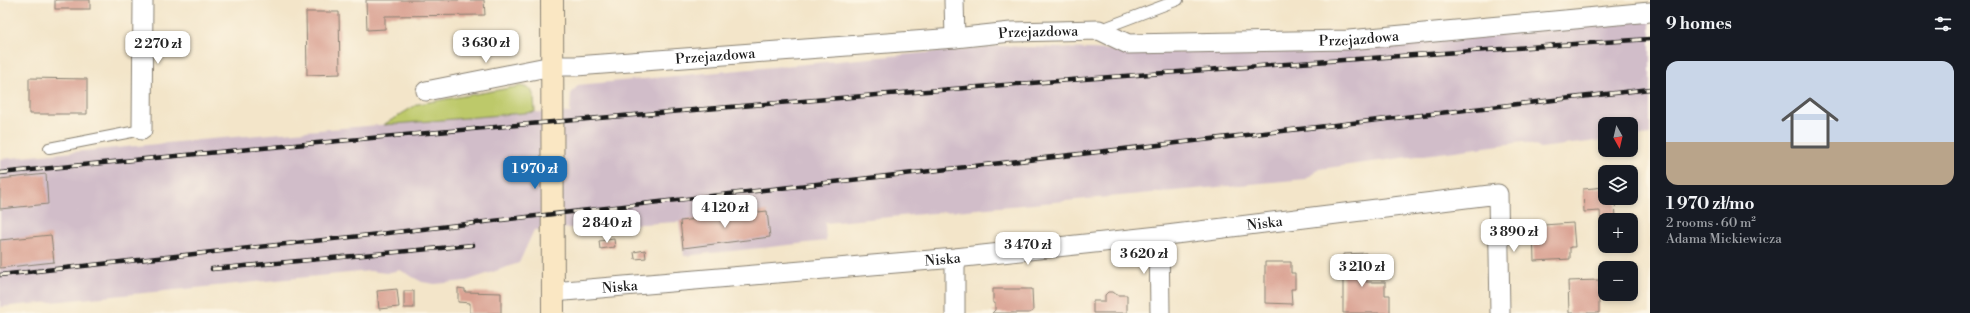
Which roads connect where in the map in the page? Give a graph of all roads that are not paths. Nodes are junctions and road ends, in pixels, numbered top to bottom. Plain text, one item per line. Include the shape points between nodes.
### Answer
1 (143, 0) edge
2 (552, 0) edge
3 (954, 0) edge
4 (1178, 0) edge
5 (1650, 12) edge
6 (1099, 30) junction
7 (955, 38) junction
8 (552, 66) junction
9 (426, 91) dead end
10 (142, 130) joint
11 (49, 148) dead end
12 (1159, 236) junction
13 (955, 258) junction
14 (553, 303) edge
15 (955, 313) edge
16 (1160, 313) edge
17 (1500, 313) edge

1 - 10 street
2 - 8 street
3 - 7 street
4 - 6 lane
5 - 6 street, Przejazdowa via 1349,40 1128,44
6 - 7 street, Przejazdowa via 1011,32
7 - 8 street, Przejazdowa
8 - 9 street, Przejazdowa
8 - 14 street
10 - 11 lane
12 - 13 street, Niska
12 - 16 street
12 - 17 street, Niska via 1498,194
13 - 14 street, Niska
13 - 15 street

